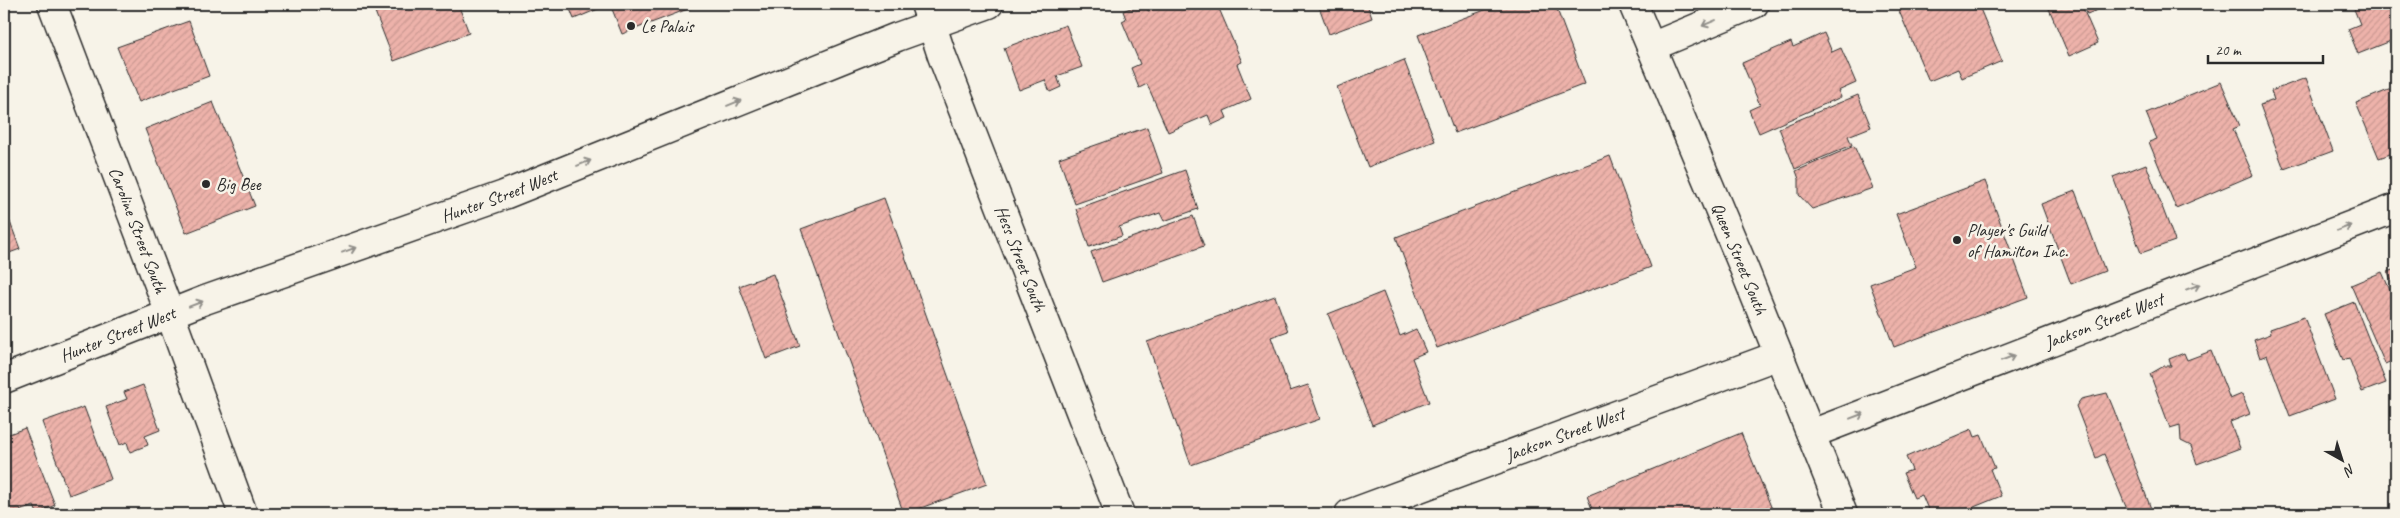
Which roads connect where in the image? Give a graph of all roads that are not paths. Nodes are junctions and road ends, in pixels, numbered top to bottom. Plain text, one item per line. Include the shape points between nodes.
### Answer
1 (52, 4) edge
2 (989, 4) edge
3 (1633, 4) edge
4 (1754, 4) edge
5 (929, 14) edge
6 (1651, 47) junction
7 (2396, 208) edge
8 (170, 314) junction
9 (1779, 355) junction
10 (4, 379) edge
11 (1811, 434) junction
12 (243, 514) edge
13 (1120, 514) edge
14 (1349, 514) edge
15 (1843, 514) edge

1 - 8 street, Caroline Street South
2 - 5 street, Hunter Street West
3 - 6 street, Queen Street South
4 -> 6 street
8 -> 5 street, Hunter Street West via 504,195
5 - 13 street, Hess Street South via 942,56
6 - 9 street, Queen Street South
11 -> 7 street, Jackson Street West
8 - 10 street, Hunter Street West
8 - 12 street, Caroline Street South
9 - 11 street, Queen Street South
9 - 14 street, Jackson Street West
11 - 15 street, Queen Street South

